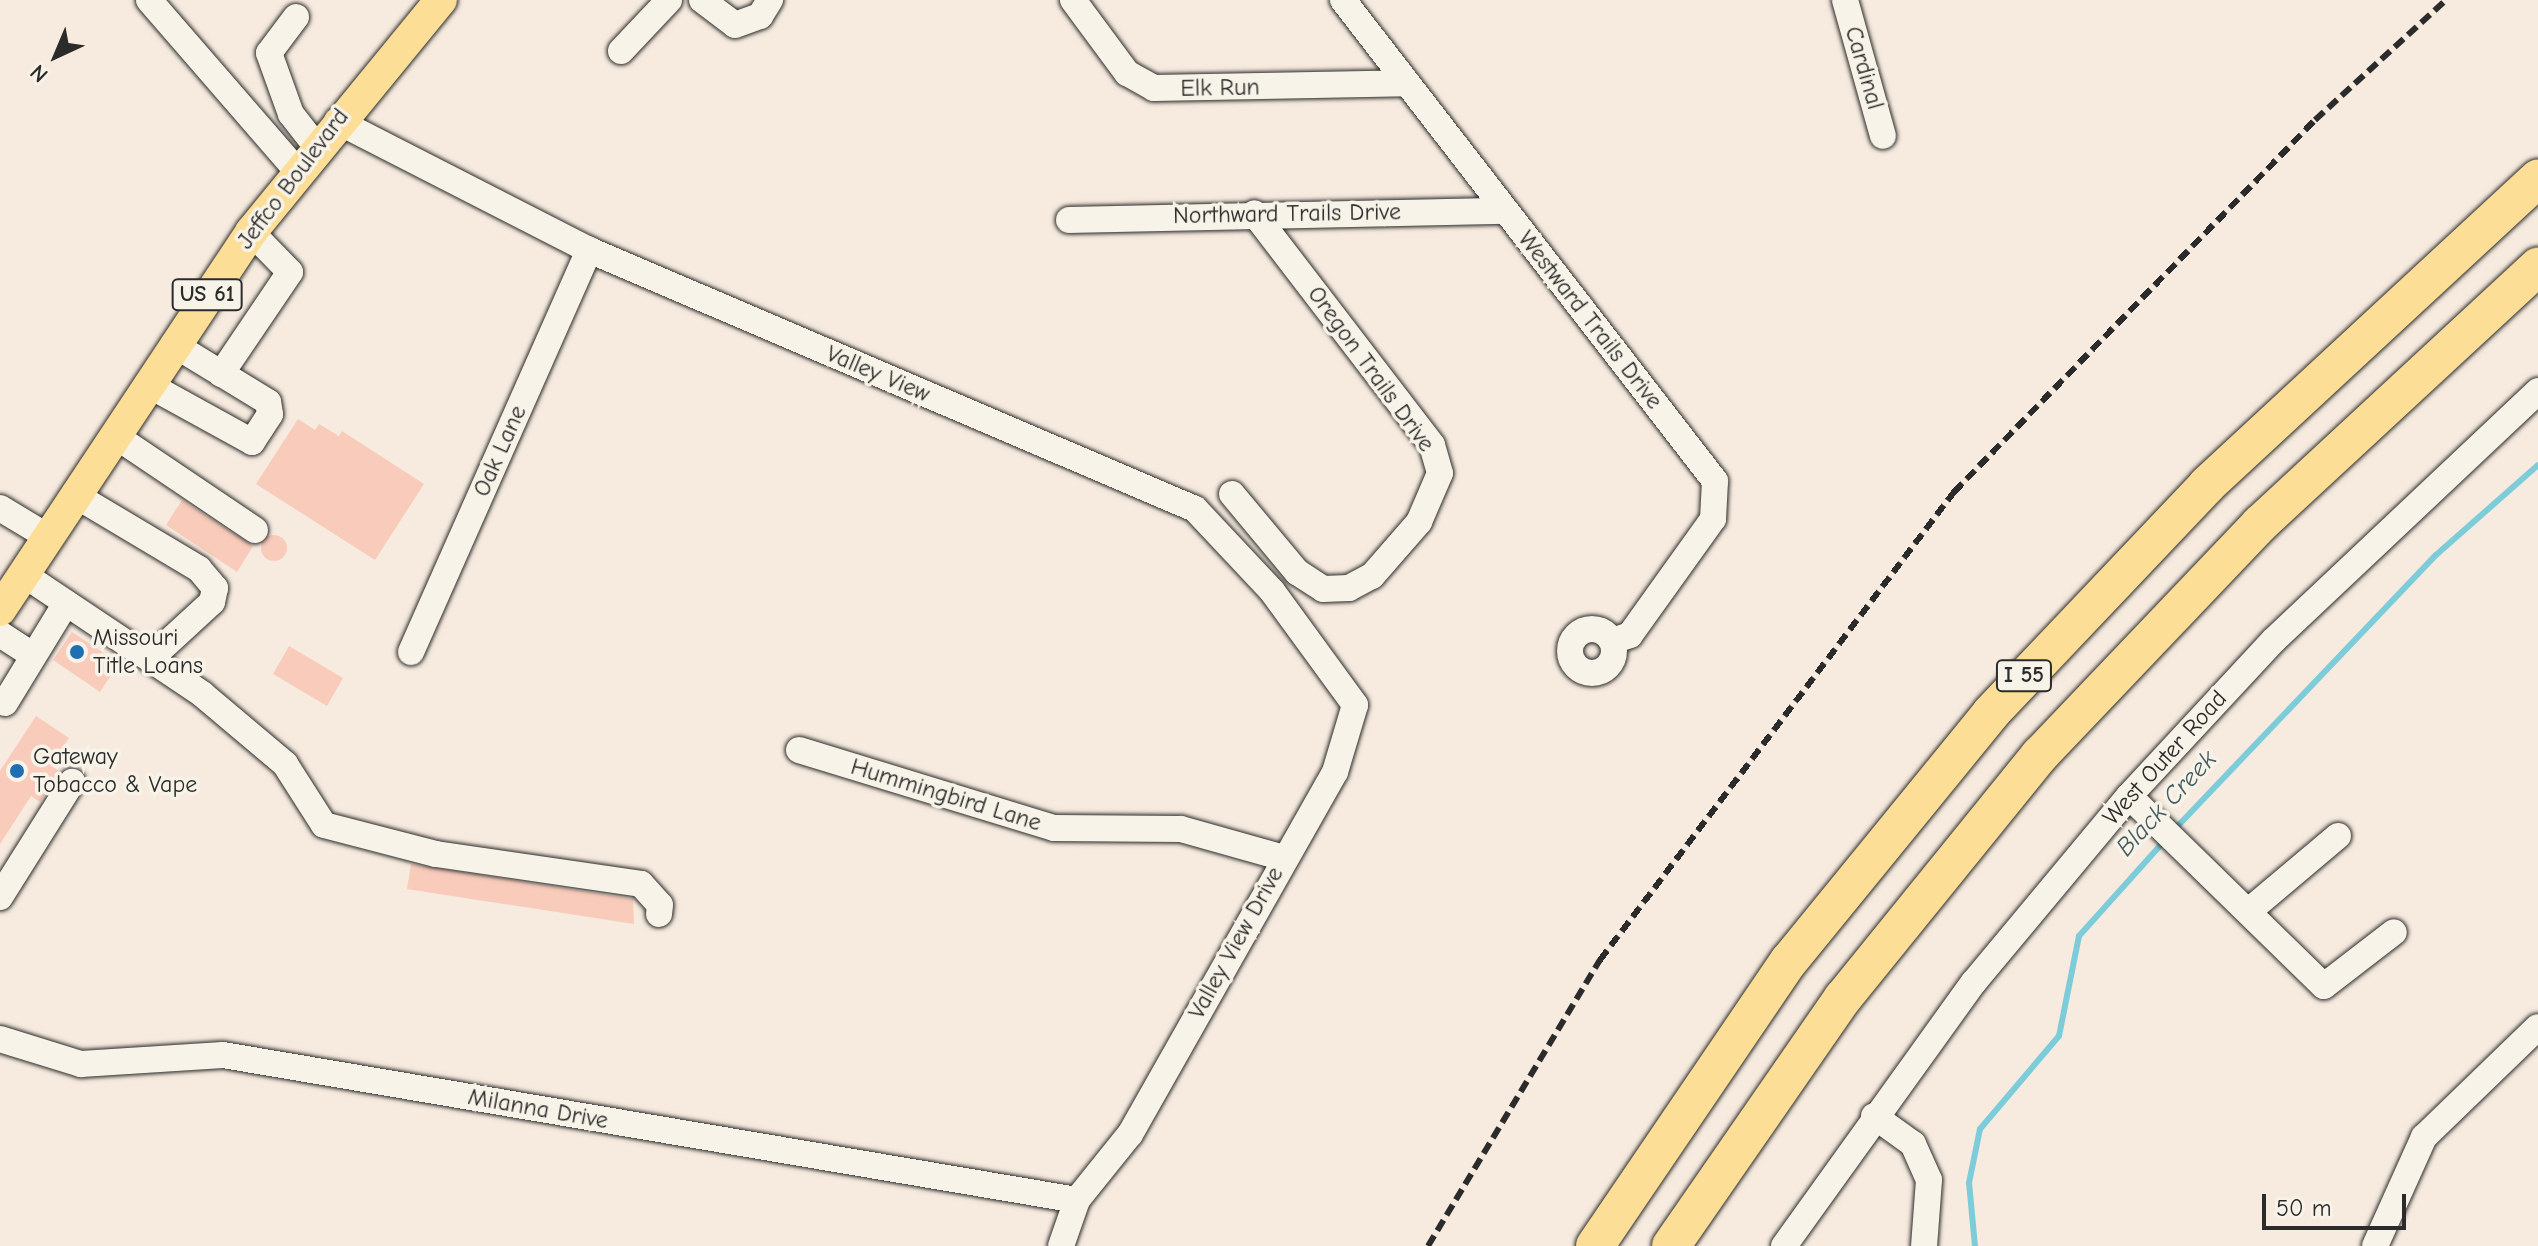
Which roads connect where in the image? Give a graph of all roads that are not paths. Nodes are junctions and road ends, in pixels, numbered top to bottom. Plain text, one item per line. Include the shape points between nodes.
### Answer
1 (149, 0) edge
2 (441, 0) edge
3 (669, 0) edge
4 (702, 0) edge
5 (770, 0) edge
6 (1073, 0) edge
7 (1343, 0) edge
8 (1845, 0) edge
9 (296, 17) dead end
10 (621, 51) dead end
11 (1407, 83) junction
12 (337, 121) junction
13 (1883, 136) dead end
14 (307, 158) junction
15 (2538, 179) edge
16 (1505, 211) junction
17 (1254, 213) junction
18 (1069, 220) dead end
19 (251, 232) junction
20 (589, 250) junction
21 (2538, 267) edge
22 (173, 344) junction
23 (221, 374) junction
24 (147, 384) junction
25 (2538, 391) edge
26 (114, 435) junction
27 (1232, 494) dead end
28 (75, 495) junction
29 (0, 508) edge
30 (255, 530) dead end
31 (48, 537) junction
32 (23, 574) junction
33 (66, 603) junction
34 (0, 610) edge
35 (0, 634) edge
36 (1613, 641) dead end
37 (411, 652) dead end
38 (31, 654) junction
39 (150, 659) junction
40 (2, 705) edge
41 (1355, 705) joint
42 (799, 750) dead end
43 (72, 782) dead end
44 (2129, 796) junction
45 (2338, 836) dead end
46 (1284, 858) junction
47 (0, 897) edge
48 (2250, 910) junction
49 (659, 914) dead end
50 (2394, 932) dead end
51 (2538, 1027) edge
52 (0, 1039) edge
53 (1874, 1116) junction
54 (1077, 1200) junction
55 (1061, 1246) edge
56 (1595, 1246) edge
57 (1671, 1246) edge
58 (1784, 1246) edge
59 (1924, 1246) edge
60 (2375, 1246) edge

1 - 14 street
2 - 12 main road, Jeffco Boulevard / US 61
3 - 10 street
4 - 5 street via 735,25 760,16
6 - 11 street, Elk Run via 1127,73 1154,88
7 - 11 street, Westward Trails Drive
8 - 13 street, Cardinal
9 - 14 street via 269,53
11 - 16 street, Westward Trails Drive
12 - 14 main road, Jeffco Boulevard / US 61
12 - 20 street, Valley View
14 - 19 main road, Jeffco Boulevard / US 61
15 - 56 highway, I 55 via 2207,485 1991,713 1789,961
16 - 17 street, Northward Trails Drive
16 - 36 street, Westward Trails Drive via 1715,481 1713,519 1630,635
17 - 18 street, Northward Trails Drive
17 - 27 street, Oregon Trails Drive via 1432,445 1440,473 1419,522 1372,576 1349,588 1323,589 1297,572
19 - 22 main road, Jeffco Boulevard / US 61
19 - 23 street via 290,272
20 - 37 street, Oak Lane
20 - 41 street, Valley View via 1195,509 1272,591
21 - 57 highway, I 55 via 2260,524 2040,755 1843,998
22 - 23 street
22 - 24 main road, Jeffco Boulevard / US 61
23 - 24 street via 268,402 270,414 252,442
24 - 26 main road, Jeffco Boulevard / US 61
25 - 44 street, West Outer Road via 2274,640
26 - 28 main road, Jeffco Boulevard / US 61
26 - 30 street
28 - 31 main road, Jeffco Boulevard / US 61
28 - 39 street via 199,569 215,588 212,602
29 - 31 street
31 - 32 main road, Jeffco Boulevard / US 61
32 - 33 street
32 - 34 main road, Jeffco Boulevard / US 61
33 - 38 street
33 - 39 street
35 - 38 street
38 - 40 street
39 - 49 street via 285,764 324,825 342,834 641,884 660,905
41 - 46 street, Valley View Drive via 1335,772
42 - 46 street, Hummingbird Lane via 1054,828 1181,829
43 - 47 street
44 - 48 street
44 - 53 street, West Outer Road
45 - 48 street
46 - 54 street, Valley View Drive via 1103,1175
48 - 50 street via 2324,986
51 - 60 street via 2424,1137
52 - 54 street, Milanna Drive via 81,1064 223,1055
53 - 58 street, West Outer Road
53 - 59 street via 1913,1144 1929,1180
54 - 55 street

